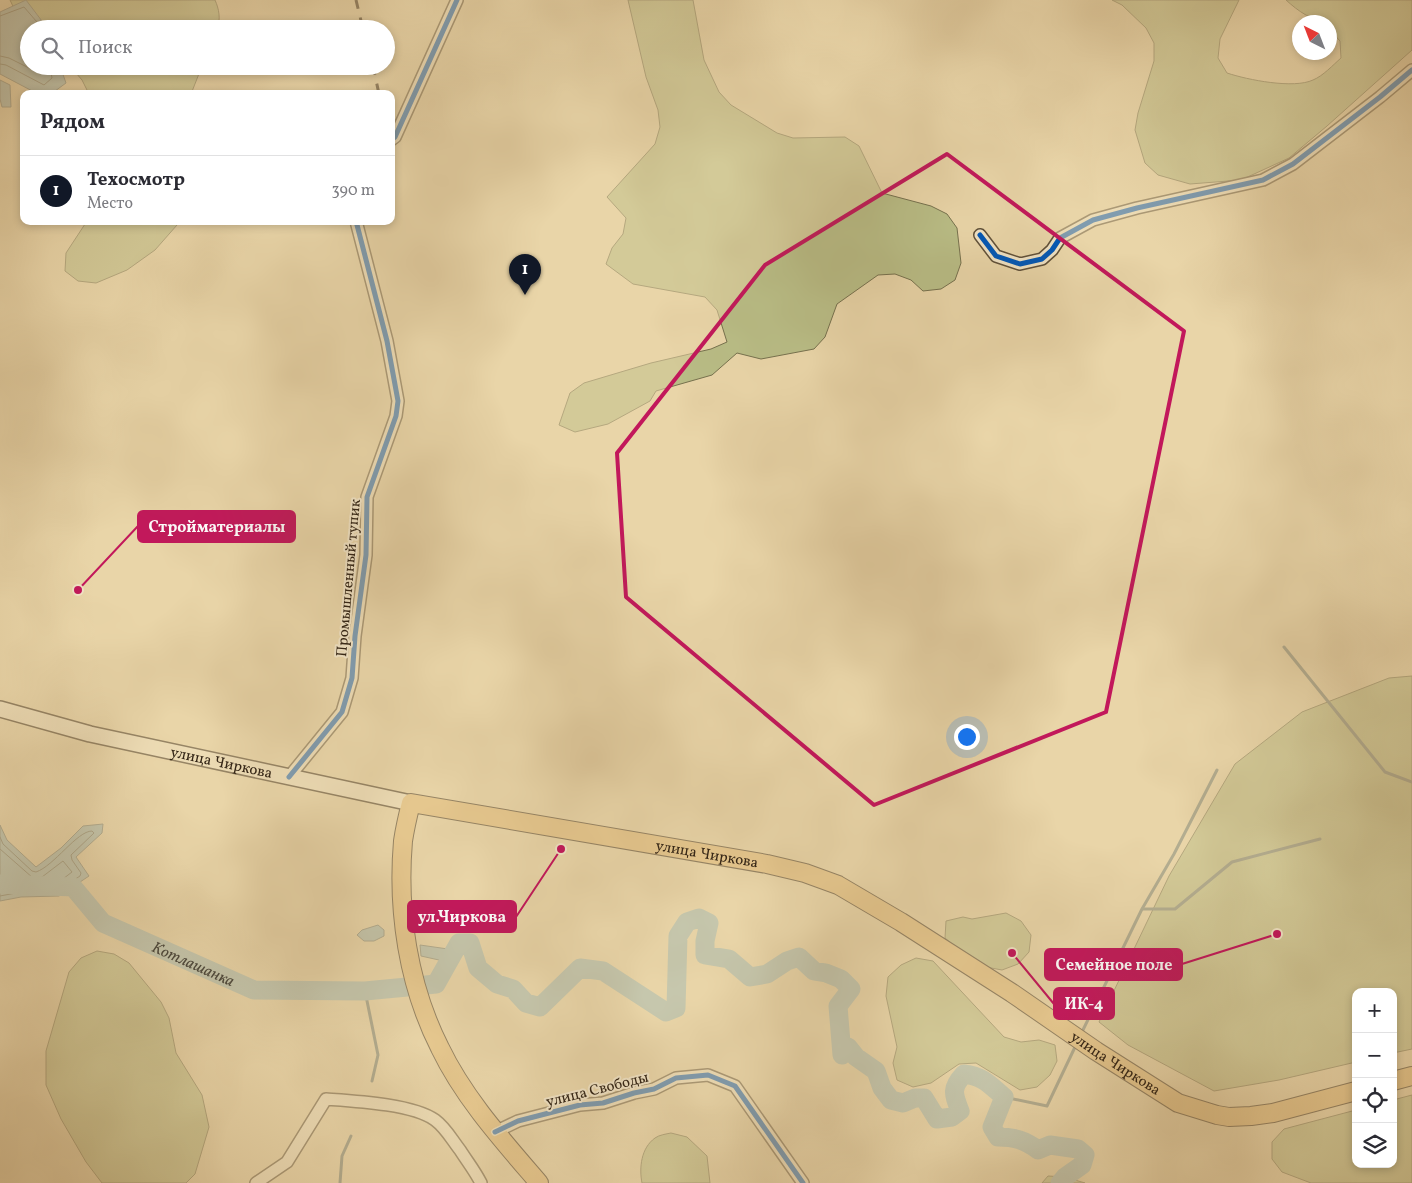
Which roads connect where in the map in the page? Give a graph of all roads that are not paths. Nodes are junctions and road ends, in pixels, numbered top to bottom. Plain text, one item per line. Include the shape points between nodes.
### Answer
1 (457, 0) edge
2 (1412, 70) edge
3 (395, 138) edge
4 (357, 225) edge
5 (980, 235) dead end
6 (0, 709) edge
7 (289, 778) junction
8 (411, 803) junction
9 (1412, 1076) edge
10 (1397, 1080) edge
11 (1352, 1092) edge
12 (495, 1132) junction
13 (256, 1183) edge
14 (480, 1183) edge
15 (539, 1183) edge
16 (803, 1183) edge

1 - 3 street
2 - 5 street via 1293,164 1263,180 1093,220 1060,238 1042,259 1020,264 996,256
4 - 7 street, Промышленный тупик via 387,341 398,401 396,416 366,497 366,555 352,678 342,712
6 - 7 main road, улица Чиркова via 90,734
7 - 8 main road, улица Чиркова
8 - 11 main road, улица Чиркова via 766,864 838,884 902,922 1178,1103 1217,1115 1273,1113
8 - 12 main road via 404,838 402,907 420,1000 440,1050
9 - 10 main road
12 - 15 main road
12 - 16 street, улица Свободы via 518,1121 654,1089 676,1078 708,1075 735,1086
13 - 14 street via 287,1162 326,1099 368,1102 418,1112 434,1120 446,1131

